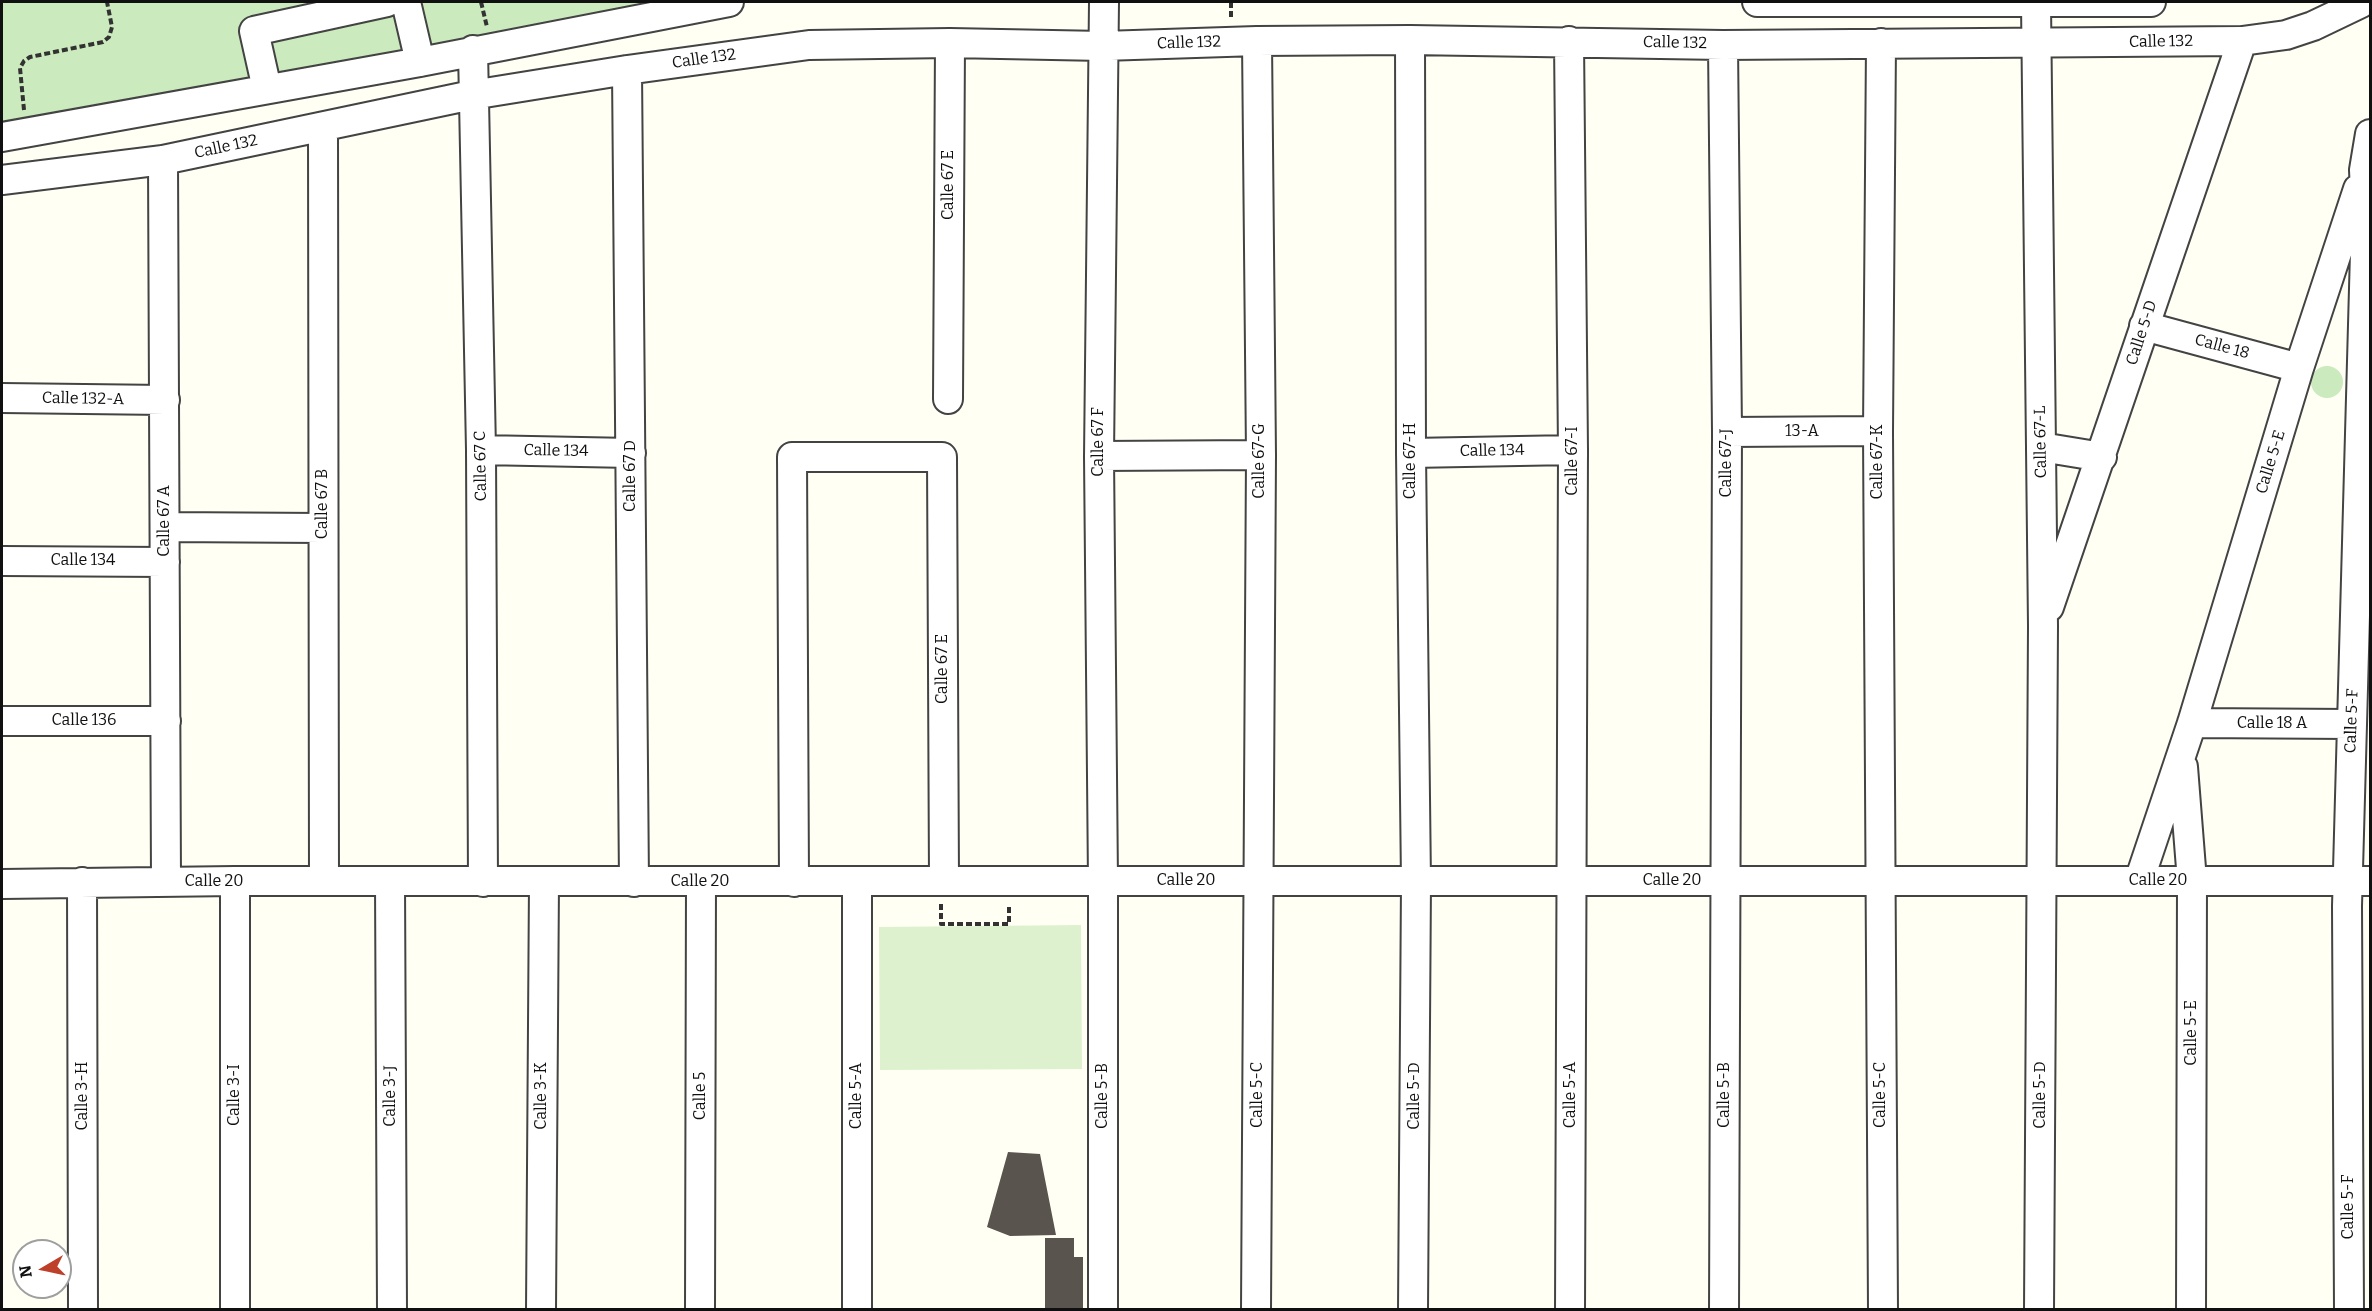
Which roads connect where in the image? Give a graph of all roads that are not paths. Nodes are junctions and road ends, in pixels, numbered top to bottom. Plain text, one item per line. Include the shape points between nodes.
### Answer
1 (387, 2) edge
2 (406, 2) edge
3 (729, 2) edge
4 (1104, 2) edge
5 (1757, 2) edge
6 (2151, 2) edge
7 (2036, 3) junction
8 (2358, 3) edge
9 (1410, 40) junction
10 (1257, 41) junction
11 (1569, 41) junction
12 (2242, 41) junction
13 (951, 43) junction
14 (1881, 43) junction
15 (2036, 44) junction
16 (1723, 45) junction
17 (1103, 46) junction
18 (473, 50) junction
19 (420, 62) junction
20 (627, 70) junction
21 (267, 89) junction
22 (472, 95) junction
23 (323, 127) junction
24 (2370, 134) edge
25 (2, 137) edge
26 (164, 160) junction
27 (2364, 170) junction
28 (2, 180) edge
29 (2144, 326) junction
30 (2299, 368) junction
31 (2, 398) edge
32 (948, 399) dead end
33 (165, 400) junction
34 (1878, 431) junction
35 (1727, 432) junction
36 (2041, 447) junction
37 (481, 450) junction
38 (1573, 450) junction
39 (631, 453) junction
40 (1411, 453) junction
41 (1261, 455) junction
42 (1099, 456) junction
43 (2102, 457) junction
44 (165, 527) junction
45 (323, 528) junction
46 (2, 561) edge
47 (165, 562) junction
48 (2043, 626) junction
49 (166, 721) junction
50 (2, 722) edge
51 (2192, 723) junction
52 (2352, 724) junction
53 (2182, 756) junction
54 (324, 881) junction
55 (1259, 881) junction
56 (1572, 881) junction
57 (1727, 881) junction
58 (1880, 881) junction
59 (2042, 881) junction
60 (2139, 881) junction
61 (2192, 881) junction
62 (2359, 881) edge
63 (82, 882) junction
64 (166, 882) junction
65 (235, 882) junction
66 (390, 882) junction
67 (483, 882) junction
68 (544, 882) junction
69 (634, 882) junction
70 (701, 882) junction
71 (794, 882) junction
72 (857, 882) junction
73 (1103, 882) junction
74 (1416, 882) junction
75 (2, 884) edge
76 (943, 889) junction
77 (83, 1310) edge
78 (235, 1310) edge
79 (393, 1310) edge
80 (541, 1310) edge
81 (700, 1310) edge
82 (857, 1310) edge
83 (1103, 1310) edge
84 (1256, 1310) edge
85 (1413, 1310) edge
86 (1570, 1310) edge
87 (1724, 1310) edge
88 (1883, 1310) edge
89 (2039, 1310) edge
90 (2191, 1310) edge
91 (2349, 1310) edge

1 - 21 street via 254,31
2 - 19 street
3 - 18 street
4 - 17 street, Calle 67 F
5 - 7 street
6 - 7 street
7 - 15 street, Calle 67-L
8 - 12 street, Calle 132 via 2286,35
9 - 10 street, Calle 132
9 - 11 street, Calle 132
9 - 40 street, Calle 67-H
10 - 17 street, Calle 132
10 - 41 street, Calle 67-G
11 - 16 street, Calle 132
11 - 38 street, Calle 67-I
12 - 15 street, Calle 132
12 - 29 street, Calle 5-D
13 - 17 street, Calle 132
13 - 20 street, Calle 132 via 809,45
13 - 32 street, Calle 67 E
14 - 15 street, Calle 132
14 - 16 street, Calle 132
14 - 34 street, Calle 67-K
15 - 36 street, Calle 67-L
16 - 35 street, Calle 67-J
17 - 42 street, Calle 67 F
18 - 19 street
18 - 22 street, Calle 67 C
19 - 21 street
20 - 22 street, Calle 132
20 - 39 street, Calle 67 D
21 - 25 street
22 - 23 street, Calle 132
22 - 37 street, Calle 67 C
23 - 26 street, Calle 132
23 - 45 street, Calle 67 B
24 - 27 street, Calle 5-F
26 - 28 street, Calle 132
26 - 33 street, Calle 67 A
27 - 30 street, Calle 5-E
27 - 52 street, Calle 5-F
29 - 30 street, Calle 18
29 - 43 street, Calle 5-D
30 - 51 street, Calle 5-E
31 - 33 street, Calle 132-A
33 - 44 street, Calle 67 A
34 - 35 street, 13-A
34 - 58 street, Calle 67-K
35 - 57 street, Calle 67-J
36 - 43 street
36 - 48 street, Calle 67-L
37 - 39 street, Calle 134
37 - 67 street, Calle 67 C
38 - 40 street, Calle 134
38 - 56 street, Calle 67-I
39 - 69 street, Calle 67 D
40 - 74 street, Calle 67-H
41 - 42 street
41 - 55 street, Calle 67-G
42 - 73 street, Calle 67 F
43 - 48 street, Calle 5-D
44 - 45 street
44 - 47 street, Calle 67 A
45 - 54 street, Calle 67 B
46 - 47 street, Calle 134
47 - 49 street, Calle 67 A
48 - 59 street, Calle 67-L
49 - 50 street, Calle 136
49 - 64 street, Calle 67 A
51 - 52 street, Calle 18 A
51 - 53 street, Calle 5-E
52 - 62 street, Calle 5-F
53 - 60 street, Calle 5-E
53 - 61 street, Calle 5-E
54 - 65 street, Calle 20
54 - 66 street, Calle 20
55 - 73 street, Calle 20
55 - 74 street, Calle 20
55 - 84 street, Calle 5-C
56 - 57 street, Calle 20
56 - 74 street, Calle 20
56 - 86 street, Calle 5-A
57 - 58 street, Calle 20
57 - 87 street, Calle 5-B
58 - 59 street, Calle 20
58 - 88 street, Calle 5-C
59 - 60 street, Calle 20
59 - 89 street, Calle 5-D
60 - 61 street, Calle 20
61 - 62 street, Calle 20
61 - 90 street, Calle 5-E
62 - 91 street, Calle 5-F
63 - 64 street, Calle 20
63 - 75 street, Calle 20
63 - 77 street, Calle 3-H
64 - 65 street, Calle 20
65 - 78 street, Calle 3-I
66 - 67 street, Calle 20
66 - 79 street, Calle 3-J
67 - 68 street, Calle 20
68 - 69 street, Calle 20
68 - 80 street, Calle 3-K
69 - 70 street, Calle 20
70 - 71 street, Calle 20
70 - 81 street, Calle 5
71 - 72 street, Calle 20
71 - 76 street, Calle 67 E via 792,458 942,457
72 - 76 street, Calle 20
72 - 82 street, Calle 5-A
73 - 76 street, Calle 20
73 - 83 street, Calle 5-B
74 - 85 street, Calle 5-D

